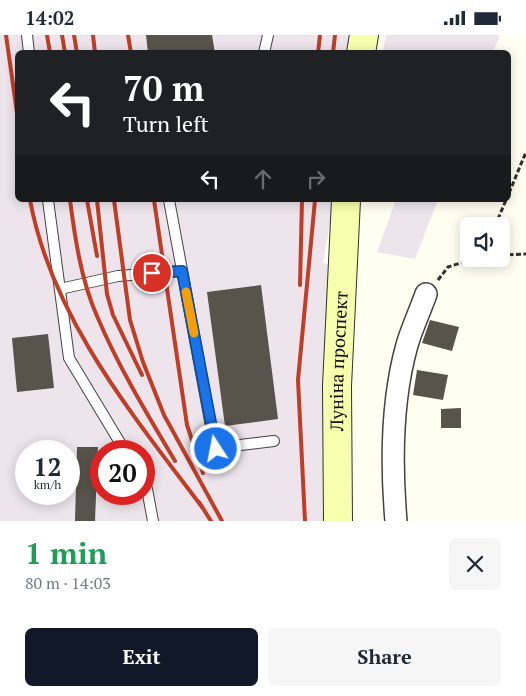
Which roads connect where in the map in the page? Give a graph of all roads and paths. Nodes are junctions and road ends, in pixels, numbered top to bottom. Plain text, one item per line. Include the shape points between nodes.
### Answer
1 (27, 35) edge
2 (268, 35) edge
3 (364, 35) edge
4 (29, 50) edge
5 (265, 50) edge
6 (361, 50) edge
7 (526, 152) edge
8 (511, 188) edge
9 (48, 202) edge
10 (169, 202) edge
11 (346, 202) edge
12 (505, 202) edge
13 (499, 217) edge
14 (526, 254) edge
15 (510, 255) edge
16 (460, 263) edge
17 (182, 271) junction
18 (60, 289) junction
19 (426, 294) joint
20 (118, 440) edge
21 (274, 441) dead end
22 (150, 505) edge
23 (153, 521) edge
24 (338, 521) edge
25 (396, 521) edge

1 - 4 lane
2 - 5 lane
3 - 6 street
7 - 8 path
9 - 18 lane
10 - 17 lane
11 - 24 street, Луніна проспект via 337,386
12 - 13 path
14 - 15 path
16 - 19 path via 448,267
17 - 18 lane via 118,276
17 - 21 lane via 216,449
18 - 20 lane via 68,358
19 - 25 street via 407,345 394,419
22 - 23 lane

